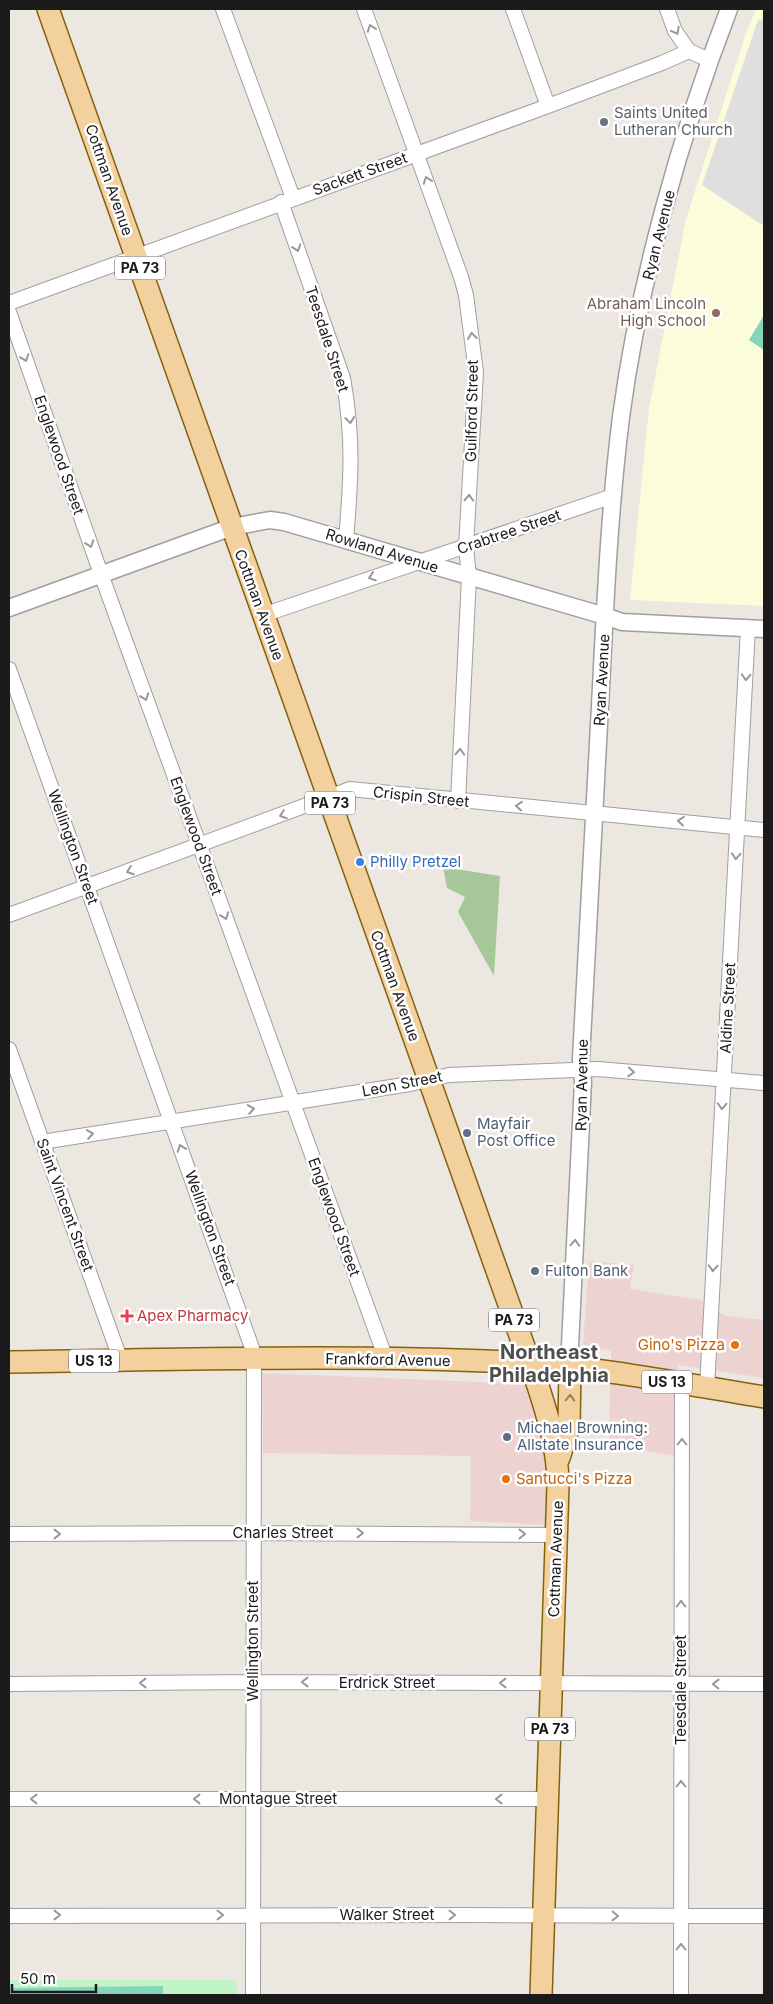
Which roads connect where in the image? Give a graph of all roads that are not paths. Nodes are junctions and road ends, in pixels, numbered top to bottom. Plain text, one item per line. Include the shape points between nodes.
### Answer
1 (48, 9) edge
2 (223, 9) edge
3 (364, 9) edge
4 (513, 9) edge
5 (667, 9) edge
6 (729, 9) edge
7 (689, 51) junction
8 (709, 60) junction
9 (548, 106) junction
10 (417, 153) junction
11 (287, 200) junction
12 (136, 256) junction
13 (9, 302) edge
14 (9, 312) edge
15 (613, 496) junction
16 (232, 527) junction
17 (346, 540) junction
18 (466, 547) junction
19 (418, 562) junction
20 (101, 574) junction
21 (469, 577) junction
22 (9, 608) edge
23 (263, 615) junction
24 (605, 616) junction
25 (756, 628) edge
26 (9, 669) edge
27 (328, 797) junction
28 (458, 801) junction
29 (595, 812) junction
30 (737, 827) junction
31 (764, 830) edge
32 (199, 845) junction
33 (87, 886) junction
34 (9, 915) edge
35 (9, 1049) edge
36 (583, 1070) junction
37 (724, 1079) junction
38 (429, 1080) junction
39 (764, 1083) edge
40 (293, 1102) junction
41 (171, 1122) junction
42 (42, 1142) junction
43 (254, 1359) junction
44 (386, 1359) junction
45 (121, 1361) junction
46 (9, 1362) edge
47 (529, 1363) junction
48 (570, 1367) junction
49 (682, 1384) junction
50 (707, 1388) junction
51 (764, 1397) edge
52 (558, 1463) junction
53 (254, 1532) junction
54 (9, 1534) edge
55 (557, 1535) junction
56 (252, 1682) junction
57 (552, 1683) junction
58 (681, 1683) junction
59 (9, 1684) edge
60 (764, 1684) edge
61 (9, 1799) edge
62 (548, 1799) junction
63 (253, 1800) junction
64 (253, 1915) junction
65 (544, 1915) junction
66 (9, 1916) edge
67 (681, 1916) junction
68 (764, 1916) edge
69 (253, 1995) edge
70 (541, 1995) edge
71 (681, 1995) edge

1 - 12 main road, Cottman Avenue / PA 73
2 - 11 street, Teesdale Street
10 -> 3 street, Guilford Street
4 - 9 street
5 -> 7 street via 675,31
6 - 8 street, Ryan Avenue
7 - 8 street
7 - 9 street, Sackett Street
8 - 15 street, Ryan Avenue via 652,256 622,415
9 - 10 street, Sackett Street
10 - 11 street, Sackett Street
18 -> 10 street, Guilford Street via 476,372 466,295
11 - 12 street, Sackett Street
11 -> 17 street, Teesdale Street via 343,378 348,404 352,453
12 - 13 street, Sackett Street
12 - 16 main road, Cottman Avenue / PA 73
14 -> 20 street, Englewood Street
15 - 18 street, Crabtree Street
15 - 24 street, Ryan Avenue
16 - 17 street, Rowland Avenue via 270,520
16 - 20 street, Rowland Avenue
16 - 23 main road, Cottman Avenue / PA 73
17 - 19 street, Rowland Avenue
18 - 19 street, Crabtree Street
18 - 21 street, Guilford Street
19 - 21 street, Rowland Avenue
19 -> 23 street, Crabtree Street
20 - 22 street, Rowland Avenue
20 -> 32 street, Englewood Street
21 - 24 street, Rowland Avenue
28 -> 21 street, Guilford Street
23 - 27 main road, Cottman Avenue / PA 73
24 - 25 street, Rowland Avenue via 622,622
24 - 29 street, Ryan Avenue
25 -> 30 street, Aldine Street
26 - 33 street, Wellington Street
27 - 28 street, Crispin Street via 350,789
27 -> 32 street, Crispin Street
27 - 38 main road, Cottman Avenue / PA 73
29 -> 28 street, Crispin Street
30 -> 29 street, Crispin Street
29 - 36 street, Ryan Avenue
30 - 31 street, Crispin Street
30 -> 37 street, Aldine Street
32 -> 33 street, Crispin Street
32 -> 40 street, Englewood Street
33 - 34 street, Crispin Street
33 - 41 street, Wellington Street
35 - 42 street, Saint Vincent Street
36 -> 37 street, Leon Street
36 - 38 street, Leon Street via 449,1075
48 -> 36 street, Ryan Avenue
37 - 39 street, Leon Street
37 -> 50 street, Aldine Street
38 - 40 street, Leon Street
38 - 47 main road, Cottman Avenue / PA 73
41 -> 40 street, Leon Street
40 - 44 street, Englewood Street
42 -> 41 street, Leon Street
43 -> 41 street, Wellington Street
42 - 45 street, Saint Vincent Street
43 - 44 main road, Frankford Avenue / US 13
43 - 45 main road, Frankford Avenue / US 13
43 - 53 street, Wellington Street
44 - 47 main road, Frankford Avenue / US 13
45 - 46 main road, Frankford Avenue / US 13
47 - 48 main road, Frankford Avenue / US 13
47 - 52 main road, Cottman Avenue / PA 73 via 552,1428
48 - 49 main road, Frankford Avenue / US 13
52 -> 48 main road via 569,1426
49 - 50 main road, Frankford Avenue / US 13
58 -> 49 street, Teesdale Street
50 - 51 main road, Frankford Avenue / US 13
52 - 55 main road, Cottman Avenue / PA 73
54 -> 53 street, Charles Street
53 -> 55 street, Charles Street
53 - 56 street, Wellington Street
55 - 57 main road, Cottman Avenue / PA 73
57 -> 56 street, Erdrick Street
56 -> 59 street, Erdrick Street
56 - 63 street, Wellington Street
57 - 58 street, Erdrick Street
57 - 62 main road, Cottman Avenue / PA 73
60 -> 58 street, Erdrick Street
67 -> 58 street, Teesdale Street
63 -> 61 street, Montague Street
62 -> 63 street, Montague Street
62 - 65 main road, Cottman Avenue / PA 73
63 - 64 street, Wellington Street
64 -> 65 street, Walker Street
66 -> 64 street, Walker Street
64 - 69 street, Wellington Street
65 -> 67 street, Walker Street
65 - 70 main road, Cottman Avenue / PA 73
67 - 68 street, Walker Street
71 -> 67 street, Teesdale Street

